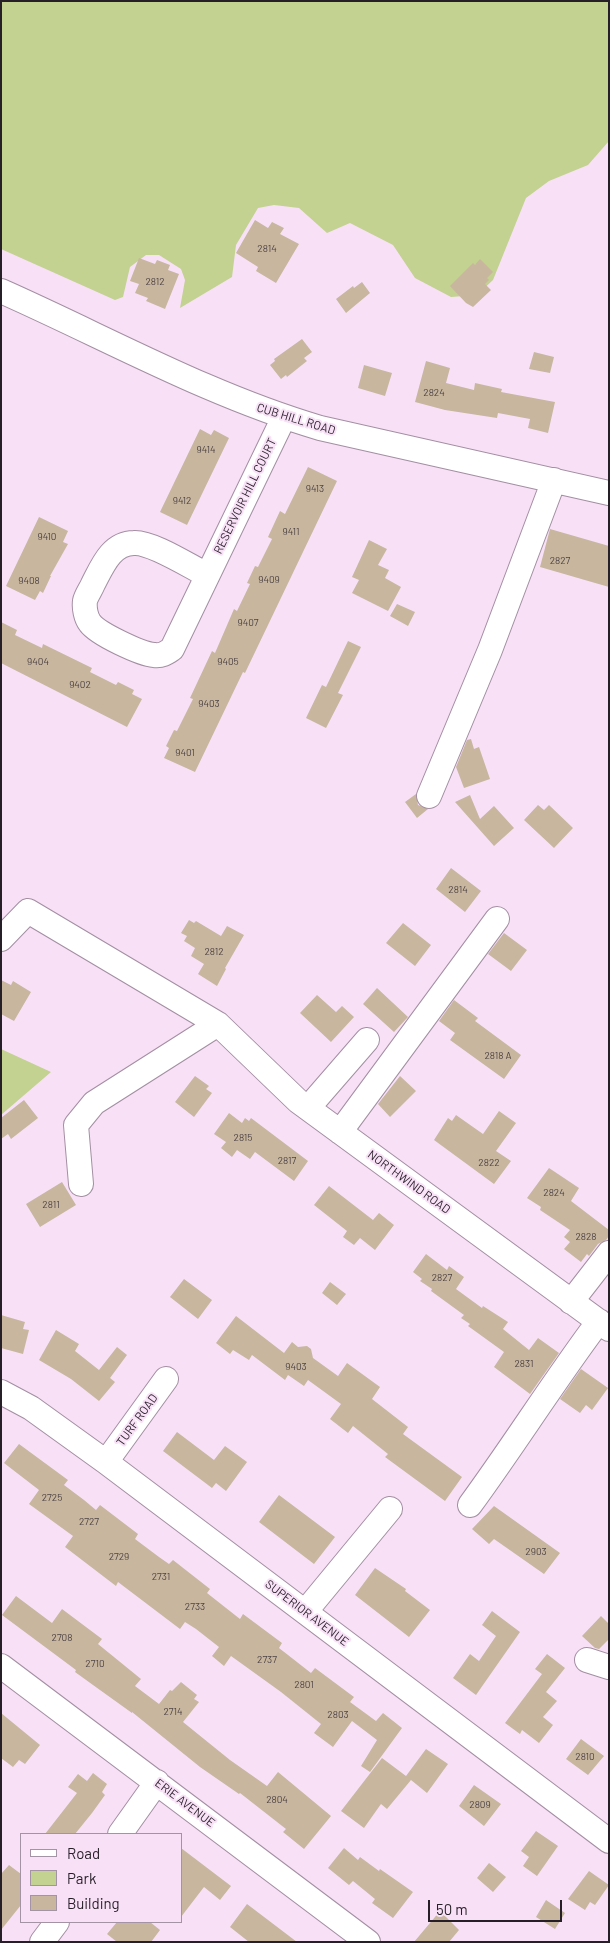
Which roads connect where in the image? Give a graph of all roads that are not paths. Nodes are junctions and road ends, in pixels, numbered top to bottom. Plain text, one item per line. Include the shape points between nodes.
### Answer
1 (1, 291) edge
2 (284, 417) junction
3 (554, 480) junction
4 (609, 493) edge
5 (207, 575) junction
6 (429, 796) dead end
7 (497, 919) dead end
8 (1, 939) edge
9 (218, 1024) junction
10 (367, 1040) dead end
11 (308, 1108) junction
12 (340, 1132) junction
13 (82, 1184) dead end
14 (609, 1253) edge
15 (571, 1302) junction
16 (604, 1325) edge
17 (166, 1379) dead end
18 (1, 1392) edge
19 (106, 1462) junction
20 (470, 1505) dead end
21 (390, 1509) dead end
22 (305, 1612) junction
23 (586, 1660) dead end
24 (1, 1666) edge
25 (609, 1667) edge
26 (157, 1782) junction
27 (121, 1833) edge
28 (609, 1841) edge
29 (55, 1923) edge
30 (42, 1942) edge
31 (368, 1942) edge

1 - 2 street, CUB HILL ROAD via 185,378
2 - 3 street, CUB HILL ROAD via 320,428
2 - 5 street, RESERVOIR HILL COURT
3 - 4 street, CUB HILL ROAD
3 - 6 street via 490,650
5 - 5 street, RESERVOIR HILL COURT via 146,544 123,545 106,559 85,600 86,613 90,623 100,632 143,653 165,654 172,649
7 - 12 street
8 - 9 street, NORTHWIND ROAD via 28,911
9 - 11 street, NORTHWIND ROAD
9 - 13 street via 94,1103 76,1125
10 - 11 street
11 - 12 street, NORTHWIND ROAD
12 - 15 street, NORTHWIND ROAD
14 - 15 street
15 - 16 street, NORTHWIND ROAD
16 - 20 street via 572,1358
17 - 19 street, TURF ROAD
18 - 19 street, SUPERIOR AVENUE via 31,1408
19 - 22 street, SUPERIOR AVENUE
21 - 22 street
22 - 28 street, SUPERIOR AVENUE
23 - 25 street
24 - 26 street, ERIE AVENUE
26 - 27 street
26 - 31 street, ERIE AVENUE
29 - 30 street

